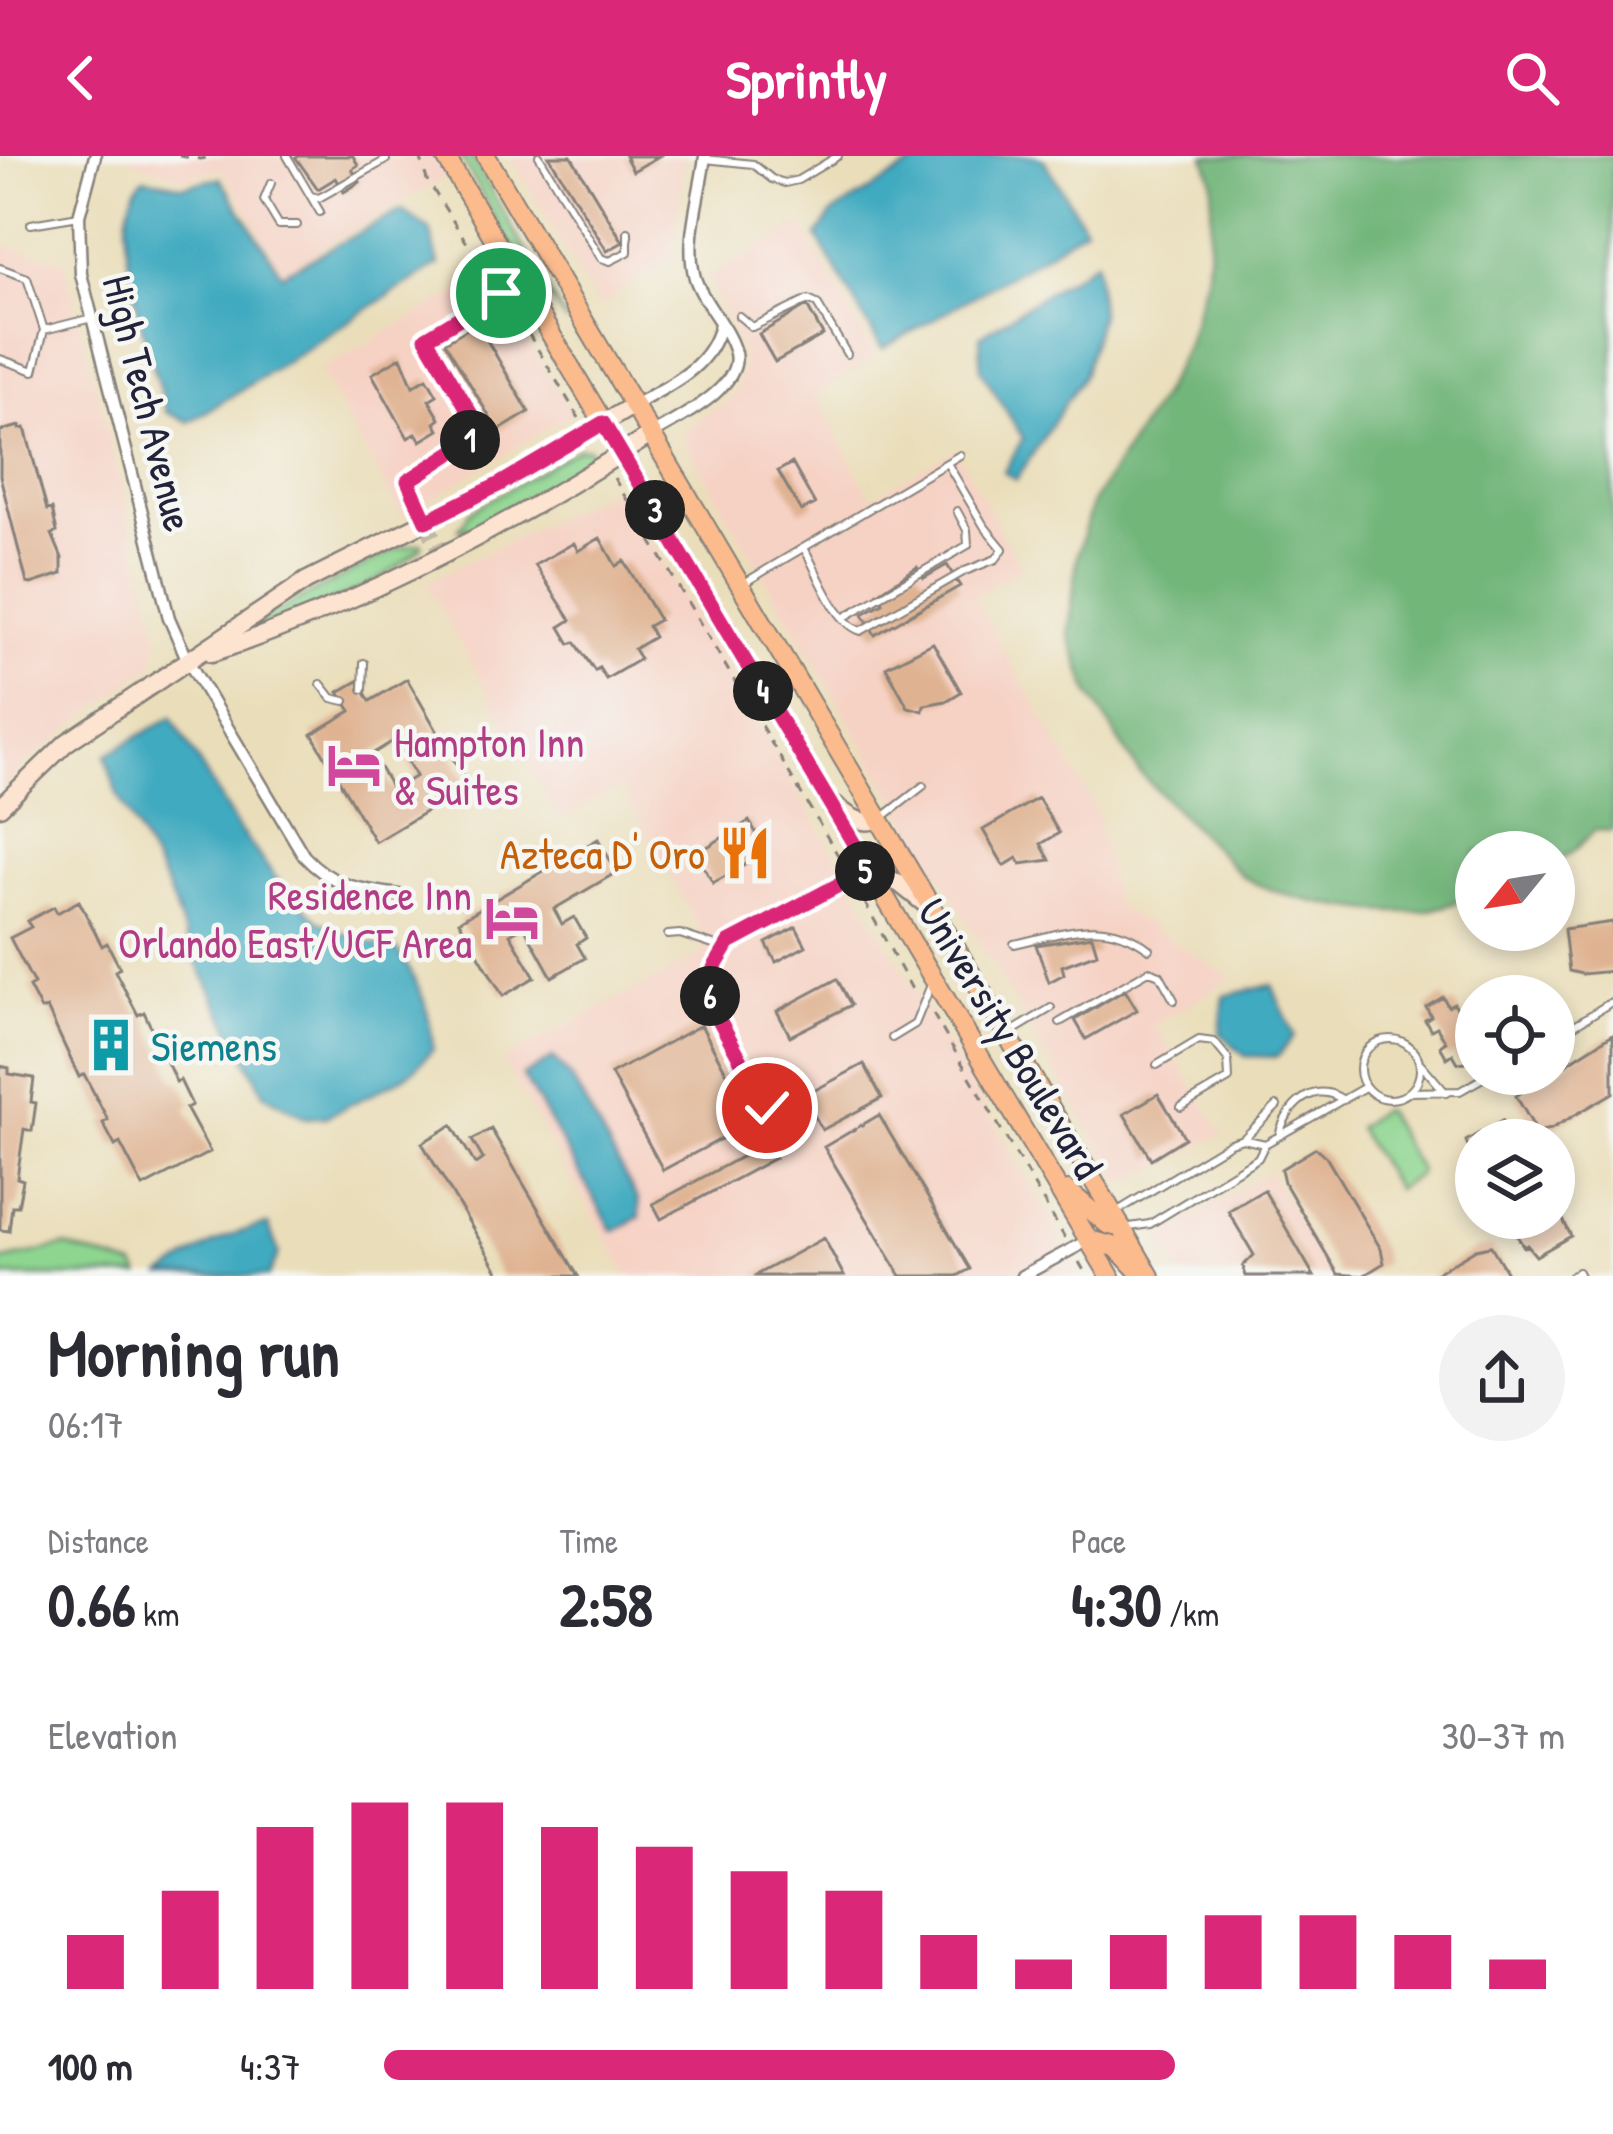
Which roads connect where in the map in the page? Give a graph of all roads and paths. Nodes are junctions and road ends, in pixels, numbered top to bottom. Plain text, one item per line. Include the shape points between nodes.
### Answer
1 (95, 156) edge
2 (178, 156) edge
3 (214, 156) edge
4 (287, 156) edge
5 (445, 156) edge
6 (486, 156) edge
7 (538, 156) edge
8 (838, 156) edge
9 (705, 157) edge
10 (386, 160) dead end
11 (271, 183) dead end
12 (310, 196) junction
13 (320, 212) dead end
14 (79, 216) junction
15 (31, 224) dead end
16 (297, 225) dead end
17 (628, 232) dead end
18 (0, 268) edge
19 (519, 282) junction
20 (739, 316) dead end
21 (92, 318) junction
22 (720, 326) junction
23 (44, 330) junction
24 (847, 354) dead end
25 (0, 359) edge
26 (634, 405) junction
27 (603, 423) junction
28 (652, 434) junction
29 (622, 454) junction
30 (960, 455) dead end
31 (947, 463) junction
32 (958, 511) dead end
33 (426, 521) junction
34 (804, 548) junction
35 (741, 585) junction
36 (843, 618) junction
37 (188, 661) junction
38 (364, 663) dead end
39 (321, 684) dead end
40 (363, 689) dead end
41 (345, 701) dead end
42 (923, 786) dead end
43 (829, 801) junction
44 (0, 807) edge
45 (880, 819) junction
46 (869, 869) junction
47 (399, 896) dead end
48 (935, 912) junction
49 (668, 935) dead end
50 (729, 943) junction
51 (1014, 944) dead end
52 (1149, 949) dead end
53 (933, 979) junction
54 (1174, 1000) dead end
55 (1613, 1001) edge
56 (1052, 1008) dead end
57 (1060, 1022) dead end
58 (1575, 1025) edge
59 (1007, 1034) junction
60 (892, 1037) dead end
61 (1157, 1064) dead end
62 (1420, 1064) junction
63 (1365, 1087) junction
64 (1410, 1092) junction
65 (1455, 1092) edge
66 (1446, 1094) junction
67 (1343, 1100) junction
68 (1277, 1106) dead end
69 (1181, 1107) dead end
70 (767, 1108) dead end
71 (1280, 1136) junction
72 (1243, 1138) junction
73 (1265, 1144) junction
74 (1048, 1172) junction
75 (1118, 1221) junction
76 (1089, 1240) junction
77 (1022, 1276) edge
78 (1110, 1276) edge
79 (1146, 1276) edge

1 - 14 street, High Tech Avenue
2 - 3 path
4 - 12 lane
5 - 19 main road, University Boulevard
6 - 26 main road, University Boulevard
7 - 17 lane via 602,258 628,252
8 - 9 lane via 785,183 753,164
9 - 22 street via 692,253 695,278
10 - 12 lane via 320,198
11 - 16 lane via 264,200 279,225
12 - 13 lane
14 - 15 lane
14 - 21 street, High Tech Avenue
18 - 23 lane via 27,278
19 - 27 main road, University Boulevard
19 - 33 lane via 426,338 482,433 408,481
20 - 24 lane via 752,327 808,300
21 - 23 lane
21 - 37 street, High Tech Avenue via 169,618
22 - 26 street via 715,348 692,371
22 - 28 street via 735,351 722,388
23 - 25 lane via 34,371
26 - 27 street
26 - 28 main road, University Boulevard
27 - 29 main road, University Boulevard
27 - 33 street
28 - 29 street
28 - 35 main road, University Boulevard
29 - 37 street via 395,580
29 - 43 main road, University Boulevard
30 - 31 lane
31 - 34 lane
31 - 36 lane via 1003,549 997,559 861,631
32 - 36 lane via 968,545
33 - 37 street via 307,581
34 - 35 lane
34 - 36 lane
35 - 45 main road, University Boulevard
37 - 44 street via 66,742
37 - 47 street, High Tech Avenue via 304,856 324,878
38 - 40 lane
39 - 41 lane
42 - 45 lane
43 - 45 street via 856,821
43 - 46 main road, University Boulevard
45 - 48 main road, University Boulevard
46 - 48 street
46 - 50 lane
46 - 53 main road, University Boulevard
48 - 59 main road, University Boulevard
49 - 50 lane
50 - 70 lane via 714,968 710,1003
51 - 52 lane via 1119,928
53 - 60 lane via 916,1024
53 - 74 main road, University Boulevard
54 - 57 lane via 1150,970
55 - 58 lane
56 - 59 lane
59 - 75 main road, University Boulevard
61 - 69 lane via 1199,1040 1214,1042 1228,1059 1229,1079
62 - 63 lane via 1411,1046 1383,1039 1361,1060
62 - 64 lane
62 - 66 lane
63 - 64 lane via 1384,1099
63 - 67 lane
64 - 66 lane
65 - 66 lane
67 - 71 lane
67 - 71 lane via 1321,1091 1290,1108
68 - 72 lane
71 - 73 lane
72 - 73 lane
72 - 75 lane
73 - 75 lane via 1258,1158 1150,1224
74 - 75 main road via 1107,1224
74 - 76 main road, University Boulevard
75 - 79 main road, University Boulevard
76 - 77 street
76 - 78 main road, University Boulevard
76 - 79 main road via 1117,1247

